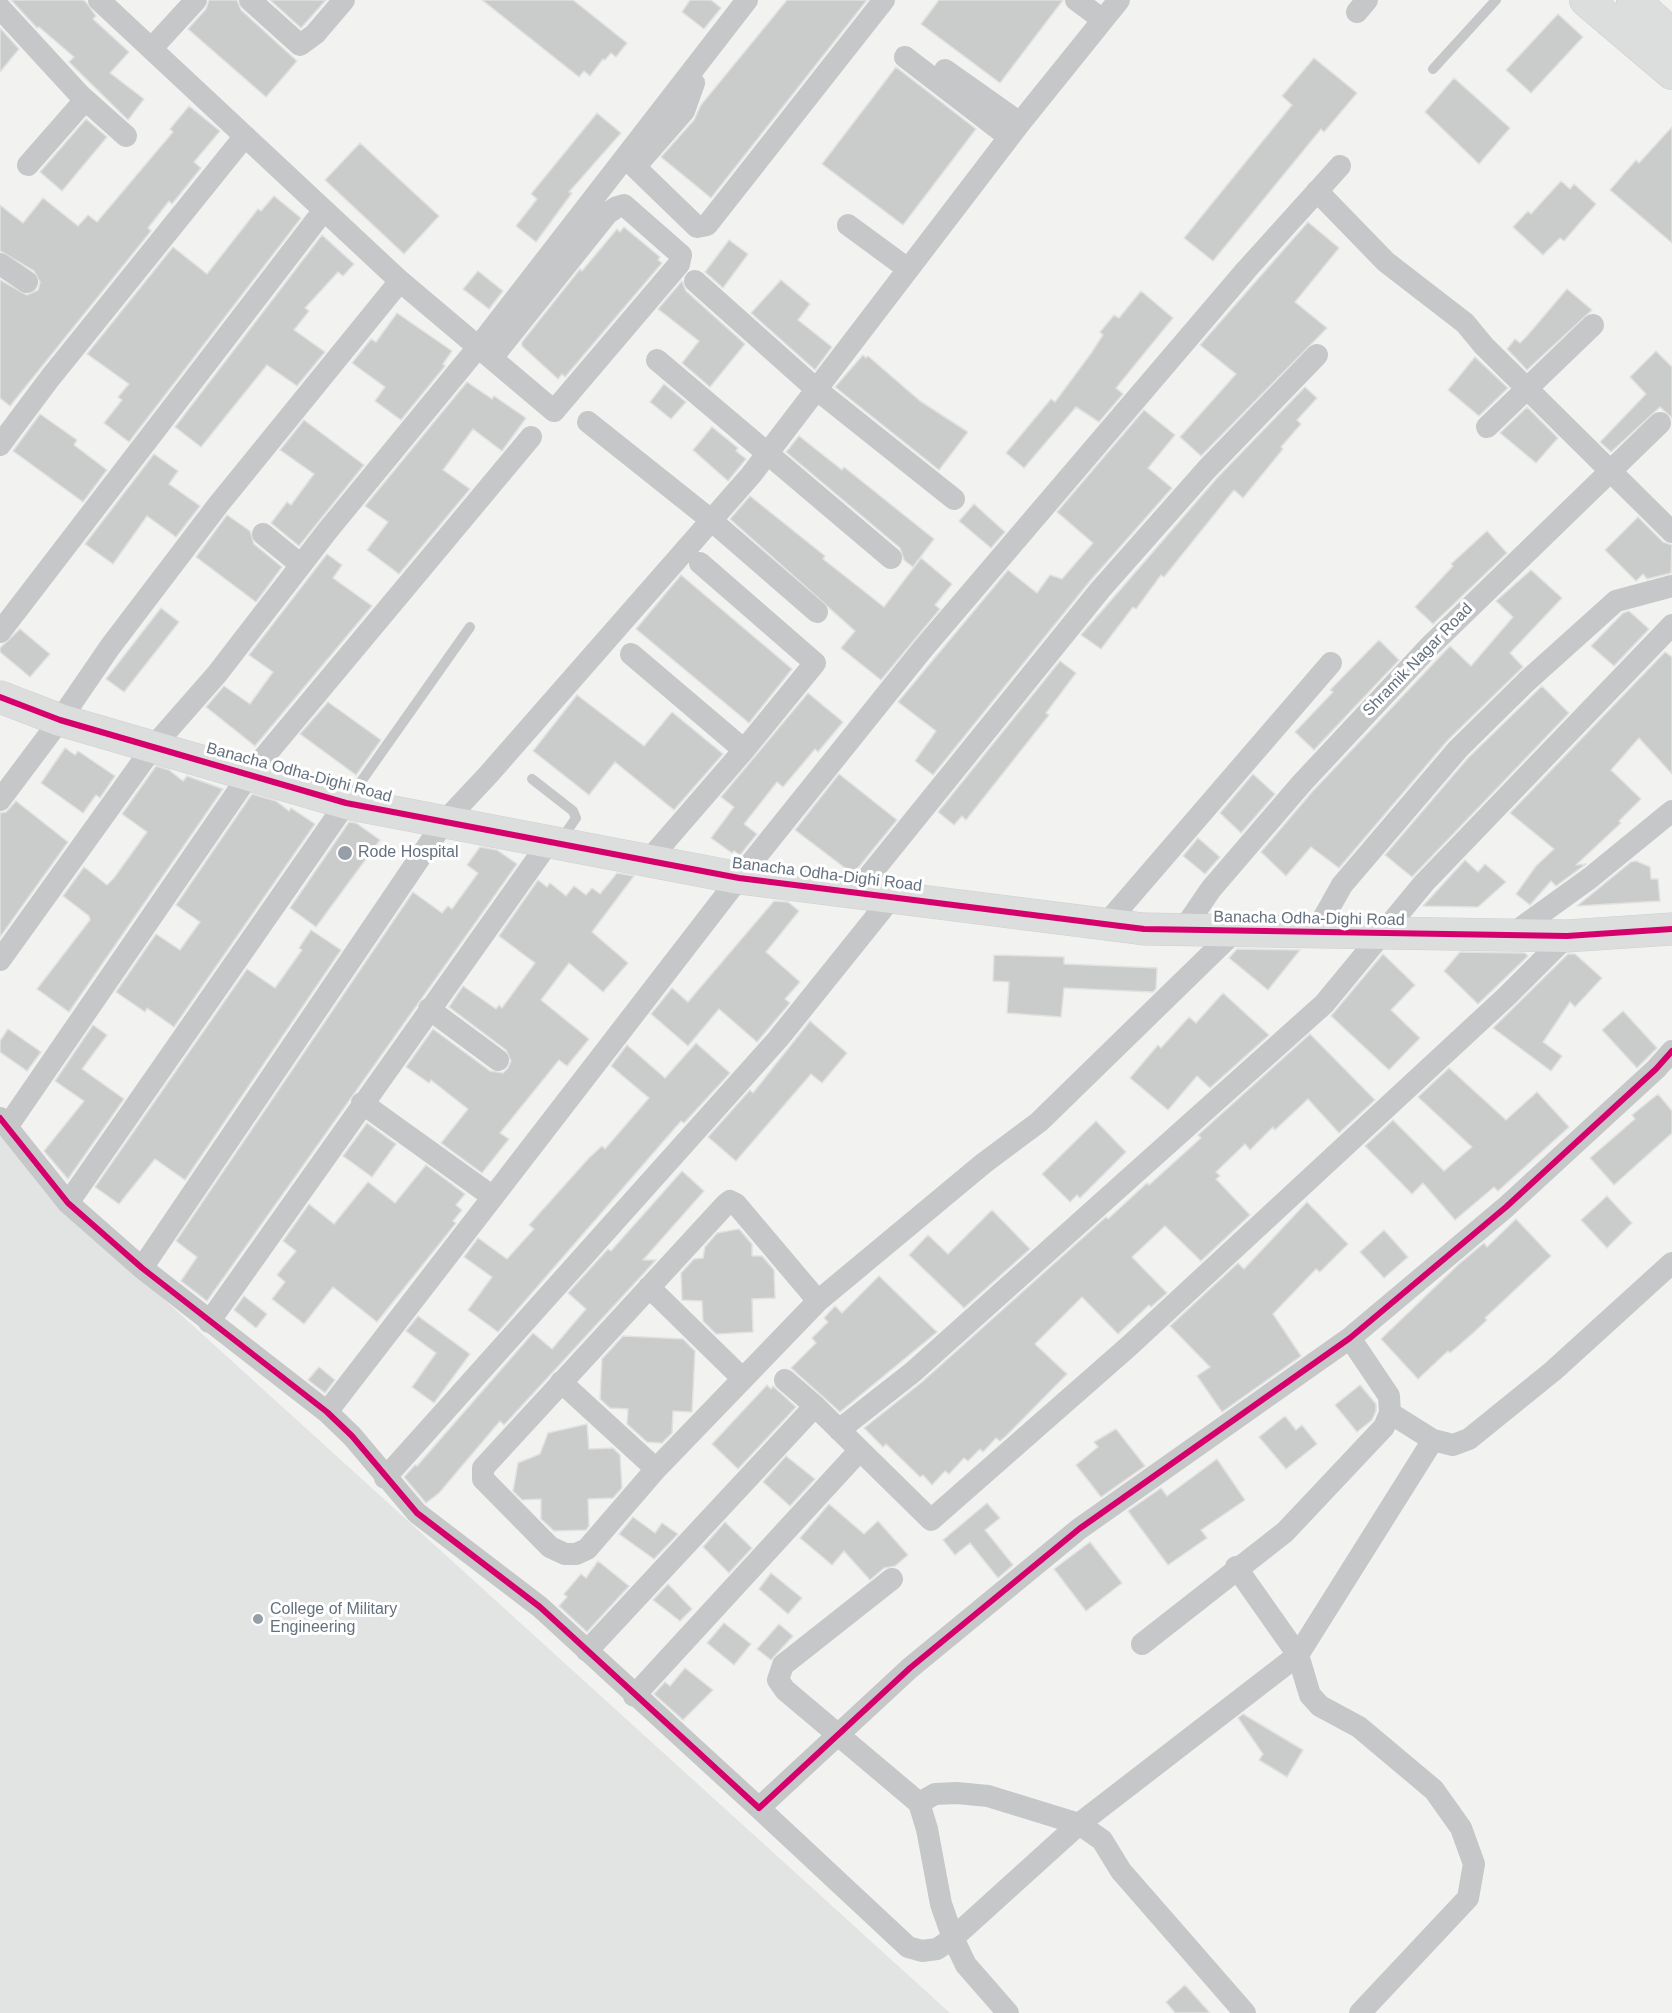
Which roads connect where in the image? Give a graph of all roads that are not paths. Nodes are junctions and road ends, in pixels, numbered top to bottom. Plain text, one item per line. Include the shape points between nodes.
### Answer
1 (99, 0) edge
2 (196, 0) edge
3 (250, 0) edge
4 (344, 0) edge
5 (747, 0) edge
6 (884, 0) edge
7 (1076, 0) edge
8 (1119, 0) edge
9 (1496, 0) edge
10 (1586, 0) edge
11 (1633, 0) edge
12 (0, 8) edge
13 (1103, 20) junction
14 (1672, 35) edge
15 (152, 48) junction
16 (910, 53) dead end
17 (1433, 69) dead end
18 (1672, 73) edge
19 (688, 77) junction
20 (85, 100) junction
21 (1015, 130) junction
22 (126, 136) dead end
23 (245, 136) junction
24 (28, 165) dead end
25 (1340, 166) dead end
26 (1317, 191) junction
27 (324, 210) junction
28 (848, 225) dead end
29 (0, 264) edge
30 (908, 269) junction
31 (400, 281) junction
32 (695, 281) dead end
33 (27, 282) dead end
34 (1593, 325) dead end
35 (486, 352) junction
36 (1317, 356) dead end
37 (657, 360) dead end
38 (1526, 387) junction
39 (816, 389) junction
40 (588, 422) dead end
41 (1659, 423) dead end
42 (1487, 427) dead end
43 (531, 437) dead end
44 (0, 445) edge
45 (768, 453) junction
46 (1610, 469) junction
47 (954, 500) dead end
48 (711, 520) junction
49 (1672, 532) edge
50 (263, 534) dead end
51 (891, 558) dead end
52 (700, 563) dead end
53 (301, 565) junction
54 (1672, 586) edge
55 (817, 612) dead end
56 (1672, 625) edge
57 (470, 627) dead end
58 (0, 632) edge
59 (632, 654) dead end
60 (1331, 663) dead end
61 (0, 697) edge
62 (60, 720) junction
63 (153, 747) junction
64 (744, 750) junction
65 (249, 775) junction
66 (532, 779) dead end
67 (0, 800) edge
68 (346, 803) junction
69 (1672, 811) edge
70 (444, 822) junction
71 (554, 843) junction
72 (648, 861) junction
73 (739, 878) junction
74 (856, 892) junction
75 (892, 897) junction
76 (1106, 924) junction
77 (1672, 929) edge
78 (1183, 930) junction
79 (1235, 931) junction
80 (1316, 933) junction
81 (1383, 935) junction
82 (1511, 935) junction
83 (1567, 936) junction
84 (0, 960) edge
85 (429, 1009) junction
86 (1672, 1050) edge
87 (498, 1060) dead end
88 (362, 1103) junction
89 (4, 1122) edge
90 (493, 1197) junction
91 (68, 1203) junction
92 (1672, 1263) edge
93 (142, 1268) junction
94 (650, 1287) junction
95 (818, 1301) junction
96 (209, 1322) junction
97 (1350, 1338) junction
98 (743, 1379) junction
99 (785, 1380) dead end
100 (561, 1382) junction
101 (815, 1406) junction
102 (327, 1412) junction
103 (1390, 1413) junction
104 (839, 1430) junction
105 (1433, 1440) junction
106 (860, 1450) junction
107 (656, 1469) junction
108 (385, 1478) junction
109 (1236, 1567) junction
110 (892, 1579) dead end
111 (1142, 1644) dead end
112 (587, 1651) junction
113 (1298, 1655) junction
114 (634, 1696) junction
115 (837, 1733) junction
116 (919, 1803) junction
117 (759, 1808) junction
118 (1079, 1824) junction
119 (953, 1938) junction
120 (1008, 2013) edge
121 (1245, 2013) edge
122 (1360, 2013) edge

1 - 15 street
2 - 15 street
3 - 4 street via 300,45 315,34
5 - 19 street
6 - 19 street via 707,225 697,227 635,167 684,111 694,83
7 - 13 street
8 - 13 street
9 - 17 lane
10 - 18 main road
11 - 14 main road
12 - 20 street
13 - 21 street
15 - 23 street
16 - 21 street
19 - 35 street
20 - 22 street
20 - 24 street
21 - 30 street
23 - 27 street
23 - 44 street
25 - 26 street
26 - 38 street via 1386,262 1465,323
26 - 73 street via 1020,533
27 - 31 street
27 - 58 street
28 - 30 street
29 - 33 street
30 - 39 street
31 - 35 street
31 - 62 street via 218,505
32 - 39 street
34 - 38 street
35 - 35 street via 617,207 624,205 681,255 679,264 554,411
35 - 53 street
36 - 74 street via 1207,469 1100,590
37 - 45 street
38 - 42 street
38 - 46 street
39 - 45 street
39 - 47 street
40 - 48 street
41 - 46 street, Shramik Nagar Road
43 - 65 street
45 - 48 street
45 - 51 street
46 - 49 street
46 - 78 street, Shramik Nagar Road via 1429,647 1302,783 1211,889
48 - 55 street
48 - 70 street
50 - 53 street
52 - 64 street via 815,663
53 - 63 street via 217,674
54 - 80 street via 1616,601 1527,681 1458,749 1342,885
56 - 81 street via 1424,883
57 - 68 lane
59 - 64 street
60 - 76 street
61 - 62 street, Banacha Odha-Dighi Road
62 - 63 street, Banacha Odha-Dighi Road
62 - 67 street
63 - 65 street, Banacha Odha-Dighi Road
63 - 84 street
64 - 72 street
65 - 68 street, Banacha Odha-Dighi Road
65 - 89 street
66 - 71 lane via 573,811 576,818
68 - 70 street, Banacha Odha-Dighi Road
68 - 91 street
69 - 82 street via 1590,878
70 - 71 street, Banacha Odha-Dighi Road
70 - 93 street
71 - 72 street, Banacha Odha-Dighi Road
71 - 85 street
72 - 73 street, Banacha Odha-Dighi Road
73 - 74 street, Banacha Odha-Dighi Road
73 - 90 street
74 - 75 street, Banacha Odha-Dighi Road
75 - 76 street, Banacha Odha-Dighi Road
75 - 108 street via 778,1038
76 - 78 street, Banacha Odha-Dighi Road
77 - 83 street, Banacha Odha-Dighi Road
78 - 79 street, Banacha Odha-Dighi Road
79 - 80 street, Banacha Odha-Dighi Road
79 - 95 street via 1039,1122
80 - 81 street, Banacha Odha-Dighi Road
81 - 82 street, Banacha Odha-Dighi Road
81 - 104 street via 1324,1004 913,1372
82 - 83 street, Banacha Odha-Dighi Road
83 - 106 street via 1137,1339 931,1520
85 - 87 street
85 - 88 street
86 - 97 street via 1506,1207
88 - 90 street
88 - 96 street
89 - 91 street
90 - 102 street
91 - 93 street
92 - 105 street via 1553,1371 1469,1439 1453,1445
93 - 96 street
94 - 95 street via 730,1202 736,1204
94 - 98 street
94 - 100 street
95 - 98 street
96 - 102 street
97 - 103 street via 1389,1396
97 - 115 street via 1079,1529
98 - 107 street
99 - 101 street
100 - 107 street
100 - 107 street via 481,1474 550,1547 565,1554 587,1549
101 - 104 street
101 - 112 street
102 - 108 street
103 - 105 street
103 - 109 street via 1384,1427 1300,1519
104 - 106 street
105 - 113 street
106 - 114 street
108 - 112 street via 417,1513 540,1607
109 - 111 street
109 - 113 street
110 - 115 street via 783,1665 778,1680 781,1685
112 - 114 street
113 - 118 street
113 - 122 street via 1311,1695 1320,1706 1359,1727 1434,1790 1461,1828 1474,1864 1468,1898
114 - 117 street
115 - 116 street
115 - 117 street
116 - 118 street via 935,1794 988,1796
116 - 119 street via 940,1904
117 - 119 street via 908,1947 922,1951 937,1949
118 - 119 street
118 - 121 street via 1102,1840 1121,1871
119 - 120 street via 966,1965

